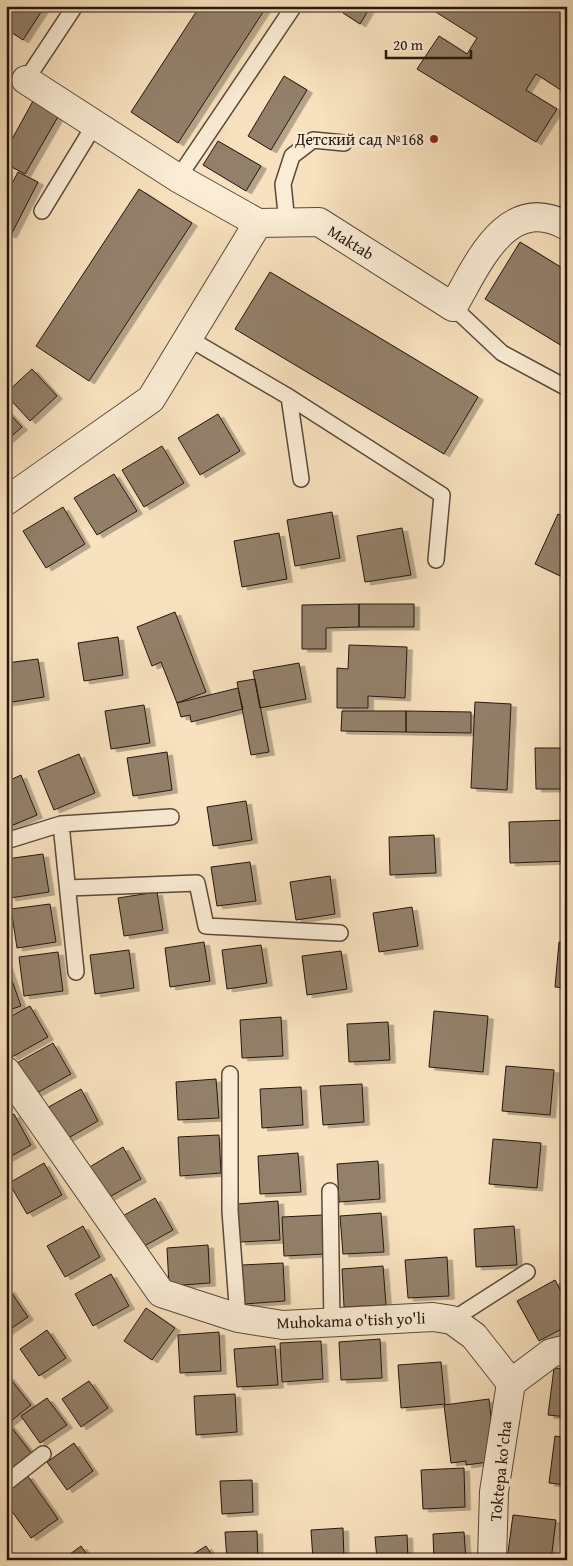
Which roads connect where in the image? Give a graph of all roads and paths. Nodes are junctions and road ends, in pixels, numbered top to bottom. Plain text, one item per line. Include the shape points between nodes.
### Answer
1 (74, 6) edge
2 (294, 6) edge
3 (26, 80) joint
4 (94, 124) junction
5 (344, 143) dead end
6 (178, 178) junction
7 (42, 211) dead end
8 (258, 223) junction
9 (287, 223) junction
10 (567, 226) edge
11 (453, 307) junction
12 (188, 338) junction
13 (567, 388) edge
14 (289, 397) junction
15 (301, 479) dead end
16 (6, 501) edge
17 (436, 560) dead end
18 (171, 817) dead end
19 (61, 824) junction
20 (6, 840) edge
21 (68, 888) junction
22 (340, 934) dead end
23 (76, 972) dead end
24 (6, 1071) edge
25 (230, 1074) dead end
26 (330, 1191) dead end
27 (527, 1272) dead end
28 (238, 1318) junction
29 (452, 1320) junction
30 (332, 1324) junction
31 (567, 1349) edge
32 (511, 1383) junction
33 (43, 1454) dead end
34 (6, 1483) edge
35 (492, 1560) edge

1 - 3 lane
2 - 6 lane
3 - 4 street, Maktab
4 - 6 street, Maktab
4 - 7 lane
5 - 9 lane via 313,140 292,156 283,184
6 - 8 street, Maktab
8 - 9 street, Maktab
8 - 12 street
9 - 11 street, Maktab via 319,222
10 - 11 street via 554,220 525,218 508,227 492,241
11 - 13 lane via 502,354
12 - 14 lane
12 - 16 street via 151,399
14 - 15 lane
14 - 17 lane via 442,495
18 - 19 lane
19 - 20 lane
19 - 21 lane
21 - 22 lane via 197,882 206,926
21 - 23 lane
24 - 28 street, Muhokama o'tish yo'li via 161,1293
25 - 28 lane via 230,1211
26 - 30 lane
27 - 29 lane
28 - 30 street, Muhokama o'tish yo'li via 283,1325
29 - 30 street, Muhokama o'tish yo'li via 433,1317
29 - 32 street via 474,1336
31 - 32 street via 551,1353
32 - 35 street, Toktepa ko'cha via 494,1492
33 - 34 lane

